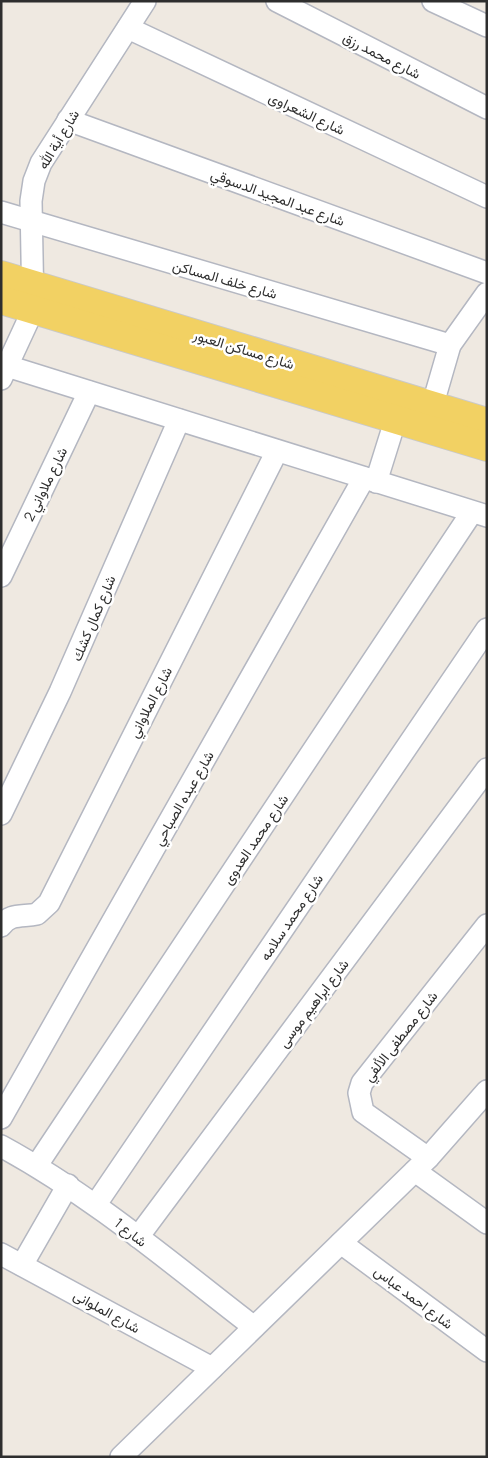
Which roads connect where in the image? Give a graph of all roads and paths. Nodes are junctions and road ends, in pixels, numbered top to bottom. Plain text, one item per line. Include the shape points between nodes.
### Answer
1 (145, 1) edge
2 (277, 1) edge
3 (434, 1) edge
4 (487, 26) edge
5 (128, 28) junction
6 (487, 108) edge
7 (68, 120) junction
8 (487, 197) edge
9 (1, 212) edge
10 (31, 221) junction
11 (487, 273) edge
12 (1, 275) edge
13 (487, 293) edge
14 (33, 298) junction
15 (1, 300) edge
16 (450, 345) junction
17 (4, 373) edge
18 (89, 392) junction
19 (432, 407) junction
20 (396, 418) junction
21 (179, 420) junction
22 (487, 422) edge
23 (487, 447) edge
24 (277, 451) junction
25 (370, 480) junction
26 (480, 514) edge
27 (1, 576) edge
28 (487, 630) edge
29 (487, 769) edge
30 (1, 814) edge
31 (487, 925) edge
32 (1, 926) edge
33 (487, 1092) edge
34 (1, 1118) edge
35 (1, 1146) edge
36 (422, 1164) junction
37 (37, 1165) junction
38 (68, 1185) junction
39 (96, 1204) junction
40 (487, 1223) edge
41 (138, 1237) junction
42 (341, 1243) junction
43 (1, 1254) edge
44 (22, 1265) junction
45 (254, 1327) junction
46 (487, 1351) edge
47 (212, 1368) junction
48 (120, 1457) edge

1 - 5 street, شارع أية الله
2 - 6 street, شارع محمد رزق
3 - 4 street
5 - 7 street, شارع أية الله
5 - 8 street, شارع الشعراوى
7 - 10 street, شارع أية الله via 41,163 34,181
7 - 11 street, شارع عبد المجيد الدسوقي
9 - 10 street, شارع خلف المساكن
10 - 14 street, شارع أية الله
10 - 16 street, شارع خلف المساكن
12 - 14 main road, شارع مساكن العبور
13 - 16 street
14 - 15 main road, شارع مساكن العبور
14 - 17 street, شارع أية الله
14 - 19 main road, شارع مساكن العبور
14 - 20 main road, شارع مساكن العبور
16 - 19 street
17 - 18 street
18 - 21 street
18 - 27 street, شارع ملاواني 2
19 - 22 main road, شارع مساكن العبور
20 - 23 main road, شارع مساكن العبور
20 - 25 street, شارع عبده الصباحي
21 - 24 street
21 - 30 street, شارع كمال كشك via 60,692
24 - 25 street
24 - 32 street, شارع الملاواني via 48,903 37,914 15,916
25 - 26 street
25 - 34 street, شارع عبده الصباحي
26 - 37 street, شارع محمد العدوى
28 - 39 street, شارع محمد سلامه
29 - 41 street, شارع ابراهيم موسى
31 - 36 street, شارع مصطفى الألفي via 362,1083 359,1093 363,1112
33 - 36 street
35 - 37 street, شارع 1
36 - 40 street, شارع مصطفى الألفي
36 - 42 street
37 - 38 street, شارع 1
38 - 39 street, شارع 1
38 - 44 street
39 - 41 street, شارع 1
41 - 45 street, شارع 1
42 - 45 street
42 - 46 street, شارع احمد عباس
43 - 44 street, شارع الملوانى
44 - 47 street, شارع الملوانى
45 - 47 street
47 - 48 street

